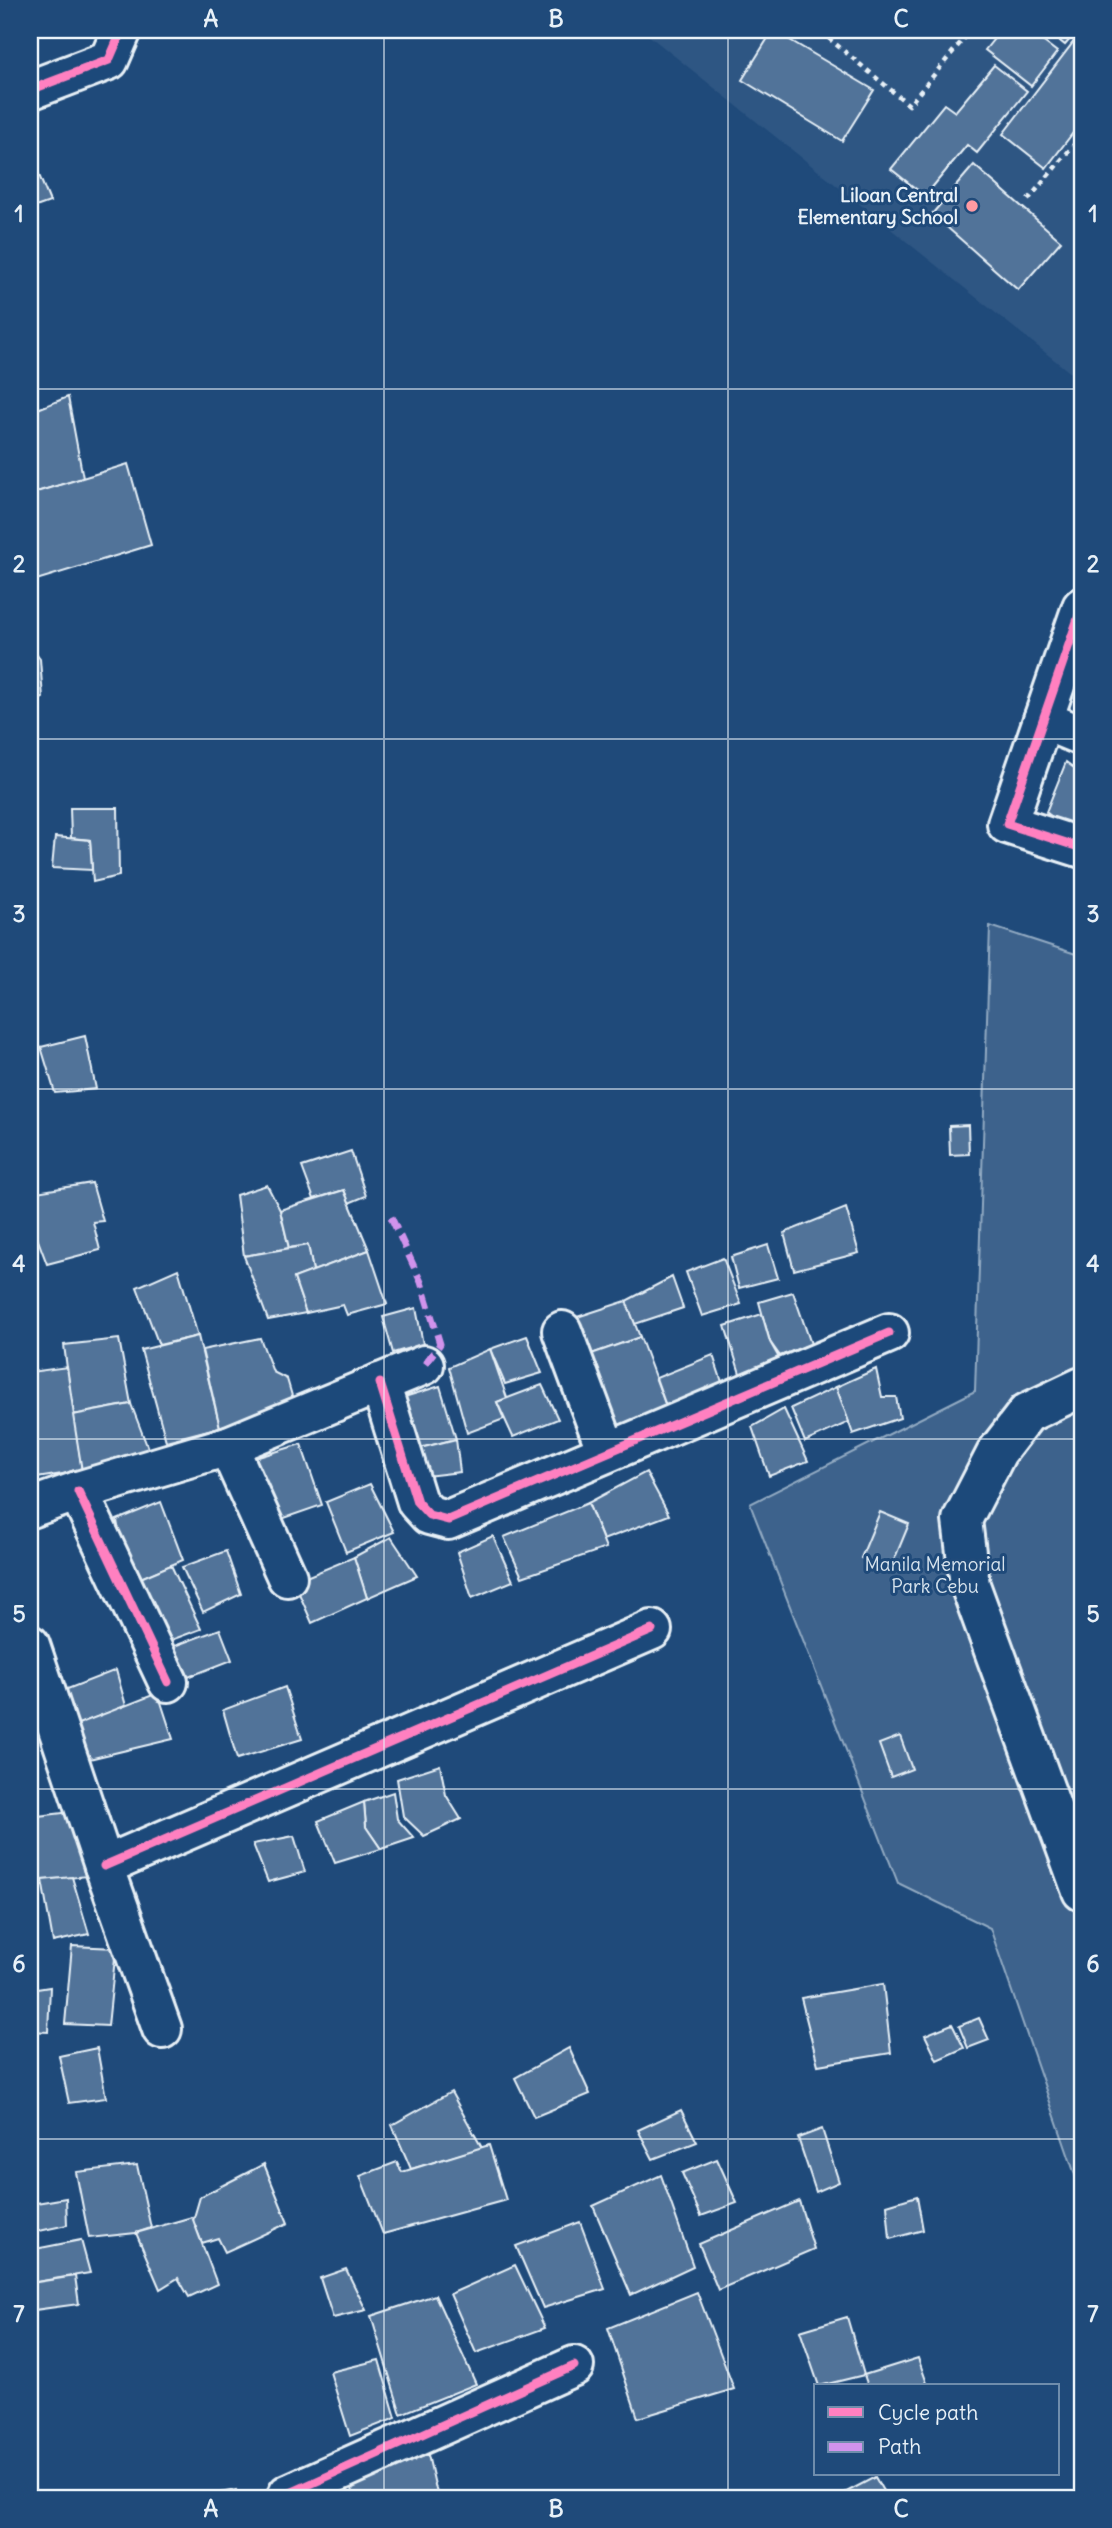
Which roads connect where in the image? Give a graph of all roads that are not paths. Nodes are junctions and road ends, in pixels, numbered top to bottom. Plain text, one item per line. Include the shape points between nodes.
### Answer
1 (122, 30) edge
2 (30, 90) edge
3 (1082, 607) edge
4 (1043, 720) junction
5 (1082, 736) edge
6 (1082, 848) edge
7 (562, 1331) dead end
8 (889, 1334) dead end
9 (424, 1366) dead end
10 (380, 1383) junction
11 (1082, 1387) edge
12 (228, 1446) junction
13 (607, 1452) junction
14 (78, 1491) junction
15 (30, 1508) edge
16 (287, 1577) dead end
17 (652, 1630) dead end
18 (30, 1645) edge
19 (168, 1682) dead end
20 (104, 1866) junction
21 (1082, 1891) edge
22 (162, 2029) dead end
23 (574, 2367) dead end
24 (288, 2498) edge

1 - 2 street via 109,60
3 - 4 street
4 - 5 street
4 - 6 street via 1007,824
7 - 13 street
8 - 13 street
9 - 10 street
10 - 12 street
10 - 13 street via 417,1502 429,1515 448,1521
11 - 21 street via 1027,1413 997,1452 962,1520 970,1585
12 - 14 street
12 - 16 street
14 - 15 street
14 - 19 street
17 - 20 street
18 - 20 street
20 - 22 street
23 - 24 street

